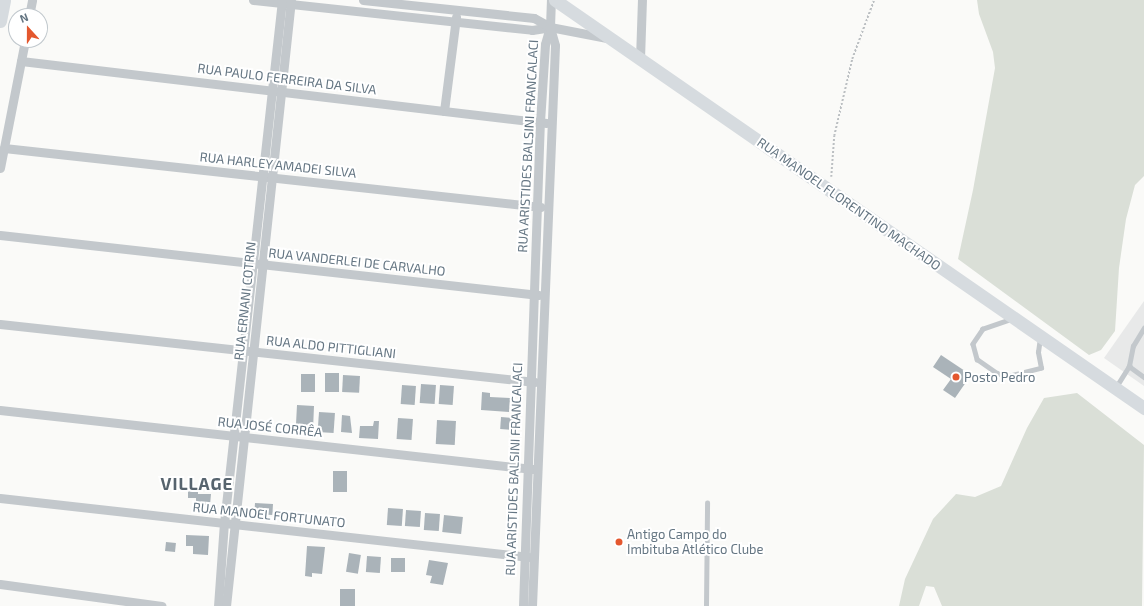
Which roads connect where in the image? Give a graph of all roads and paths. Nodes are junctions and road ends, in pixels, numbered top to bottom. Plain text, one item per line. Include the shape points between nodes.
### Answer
1 (4, 0) edge
2 (253, 0) edge
3 (363, 0) edge
4 (551, 0) edge
5 (555, 0) edge
6 (642, 0) edge
7 (874, 0) edge
8 (286, 2) edge
9 (456, 10) junction
10 (0, 21) edge
11 (455, 22) junction
12 (550, 27) junction
13 (610, 38) junction
14 (23, 48) edge
15 (640, 59) junction
16 (21, 61) junction
17 (276, 91) junction
18 (444, 111) junction
19 (540, 122) junction
20 (551, 123) junction
21 (4, 126) edge
22 (4, 148) junction
23 (0, 168) edge
24 (267, 177) junction
25 (830, 190) junction
26 (536, 207) junction
27 (548, 208) junction
28 (0, 235) edge
29 (257, 264) junction
30 (534, 294) junction
31 (544, 296) junction
32 (1014, 319) junction
33 (0, 324) edge
34 (1144, 328) edge
35 (1040, 336) junction
36 (248, 351) junction
37 (1129, 366) junction
38 (1144, 377) edge
39 (531, 381) junction
40 (541, 382) junction
41 (1115, 388) junction
42 (1144, 408) edge
43 (0, 410) edge
44 (238, 437) junction
45 (527, 469) junction
46 (538, 470) junction
47 (0, 498) edge
48 (707, 503) dead end
49 (229, 524) junction
50 (524, 557) junction
51 (534, 558) junction
52 (0, 584) edge
53 (162, 606) edge
54 (218, 606) edge
55 (226, 606) edge
56 (522, 606) edge
57 (532, 606) edge
58 (706, 606) edge

1 - 10 main road
2 - 8 street
3 - 9 street
4 - 12 street
5 - 13 main road, RUA MANOEL FLORENTINO MACHADO
6 - 15 street
7 - 25 path via 852,58 835,128
8 - 11 street
8 - 17 street, RUA ERNANI COTRIN
9 - 11 street
9 - 12 street via 534,18
11 - 12 street via 532,30
11 - 18 street
12 - 13 street
12 - 19 street, RUA ARISTIDES BALSINI FRANCALACI via 545,44
12 - 20 street, RUA ARISTIDES BALSINI FRANCALACI via 555,46
13 - 15 main road, RUA MANOEL FLORENTINO MACHADO
14 - 16 street
15 - 25 main road, RUA MANOEL FLORENTINO MACHADO
16 - 17 street, RUA PAULO FERREIRA DA SILVA
16 - 21 street
17 - 18 street, RUA PAULO FERREIRA DA SILVA
17 - 24 street, RUA ERNANI COTRIN
18 - 19 street, RUA PAULO FERREIRA DA SILVA
19 - 20 street, RUA PAULO FERREIRA DA SILVA
19 - 26 street, RUA ARISTIDES BALSINI FRANCALACI
20 - 27 street, RUA ARISTIDES BALSINI FRANCALACI
21 - 22 street
22 - 23 street
22 - 24 street, RUA HARLEY AMADEI SILVA
24 - 26 street, RUA HARLEY AMADEI SILVA
24 - 29 street, RUA ERNANI COTRIN
25 - 32 main road, RUA MANOEL FLORENTINO MACHADO
26 - 27 street, RUA HARLEY AMADEI SILVA
26 - 30 street, RUA ARISTIDES BALSINI FRANCALACI
27 - 31 street, RUA ARISTIDES BALSINI FRANCALACI
28 - 29 street, RUA VANDERLEI DE CARVALHO
29 - 30 street, RUA VANDERLEI DE CARVALHO
29 - 36 street, RUA ERNANI COTRIN
30 - 31 street, RUA VANDERLEI DE CARVALHO
30 - 39 street, RUA ARISTIDES BALSINI FRANCALACI
31 - 40 street, RUA ARISTIDES BALSINI FRANCALACI
32 - 35 main road, RUA MANOEL FLORENTINO MACHADO
32 - 35 lane via 983,330 973,344 977,359 997,373 1008,376 1041,368 1038,352
33 - 36 street, RUA ALDO PITTIGLIANI
34 - 37 lane via 1133,346
35 - 41 main road, RUA MANOEL FLORENTINO MACHADO
36 - 39 street, RUA ALDO PITTIGLIANI
36 - 44 street, RUA ERNANI COTRIN
37 - 38 lane
37 - 41 lane
39 - 40 street, RUA ALDO PITTIGLIANI
39 - 45 street, RUA ARISTIDES BALSINI FRANCALACI
40 - 46 street, RUA ARISTIDES BALSINI FRANCALACI
41 - 42 main road, RUA MANOEL FLORENTINO MACHADO
43 - 44 street, RUA JOSÉ CORRÊA
44 - 45 street, RUA JOSÉ CORRÊA
44 - 49 street, RUA ERNANI COTRIN
45 - 46 street, RUA JOSÉ CORRÊA
45 - 50 street, RUA ARISTIDES BALSINI FRANCALACI
46 - 51 street, RUA ARISTIDES BALSINI FRANCALACI
47 - 49 street, RUA MANOEL FORTUNATO
48 - 58 lane
49 - 50 street, RUA MANOEL FORTUNATO
49 - 54 street, RUA ERNANI COTRIN
49 - 55 street, RUA ERNANI COTRIN
50 - 51 street, RUA MANOEL FORTUNATO
50 - 56 street, RUA ARISTIDES BALSINI FRANCALACI
51 - 57 street, RUA ARISTIDES BALSINI FRANCALACI
52 - 53 street

